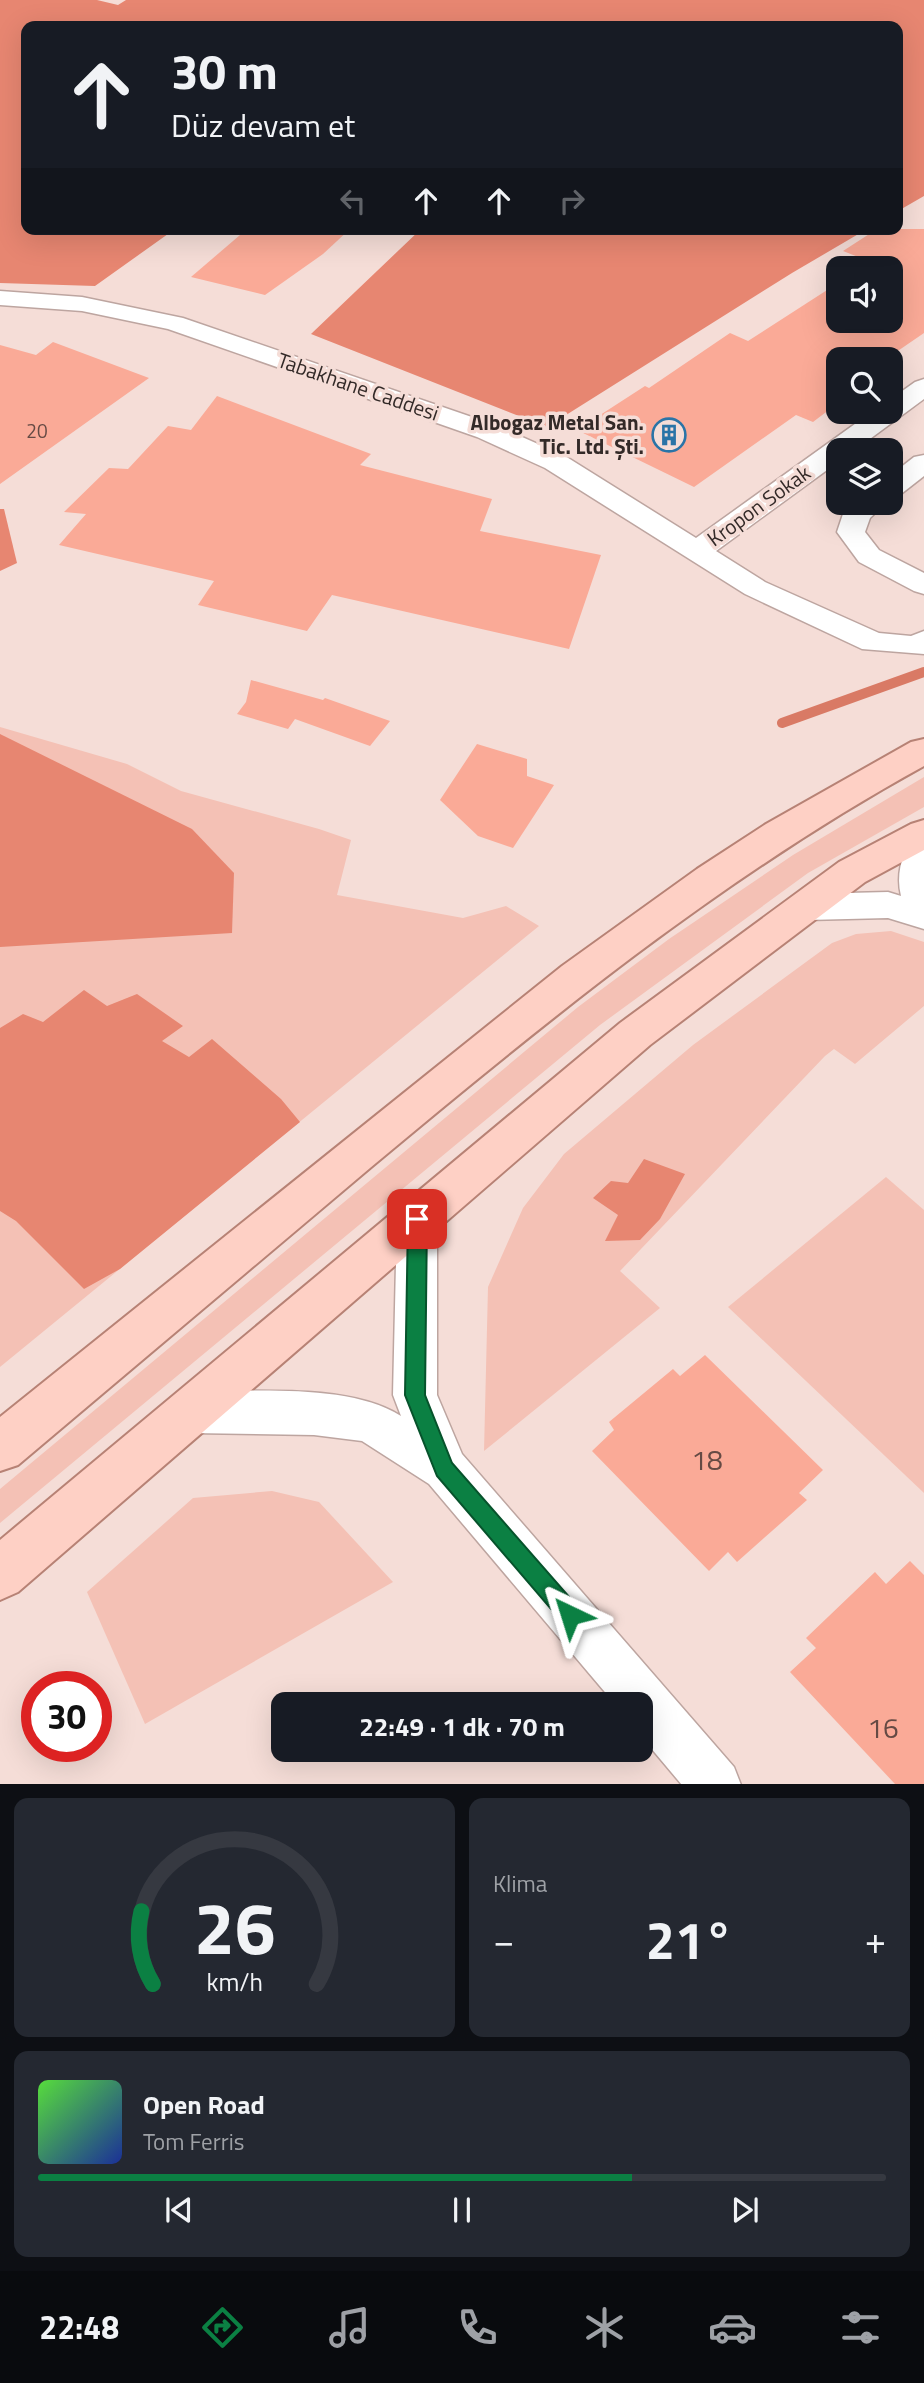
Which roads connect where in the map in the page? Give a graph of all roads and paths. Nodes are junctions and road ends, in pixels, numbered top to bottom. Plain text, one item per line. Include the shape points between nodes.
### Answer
1 (0, 298) edge
2 (924, 387) edge
3 (924, 463) edge
4 (903, 479) edge
5 (858, 515) edge
6 (696, 552) junction
7 (924, 585) edge
8 (921, 643) edge
9 (924, 751) edge
10 (924, 833) edge
11 (924, 847) edge
12 (807, 906) junction
13 (924, 908) edge
14 (924, 916) edge
15 (417, 1219) junction
16 (191, 1412) junction
17 (0, 1448) edge
18 (445, 1469) junction
19 (0, 1574) edge
20 (716, 1784) edge

1 - 6 street, Tabakhane Caddesi via 82,304 174,323 486,431 555,463
2 - 6 street, Kropon Sokak
3 - 4 street
5 - 7 street via 851,532 869,556
6 - 8 street, Tabakhane Caddesi via 755,588 873,642
9 - 17 main road via 804,816 611,948
10 - 12 main road via 852,872
11 - 13 street via 915,886
12 - 14 street via 888,905
12 - 15 main road via 635,1034
15 - 16 main road
15 - 18 street via 415,1395
16 - 18 street via 314,1414 370,1421
16 - 19 main road
18 - 20 street

